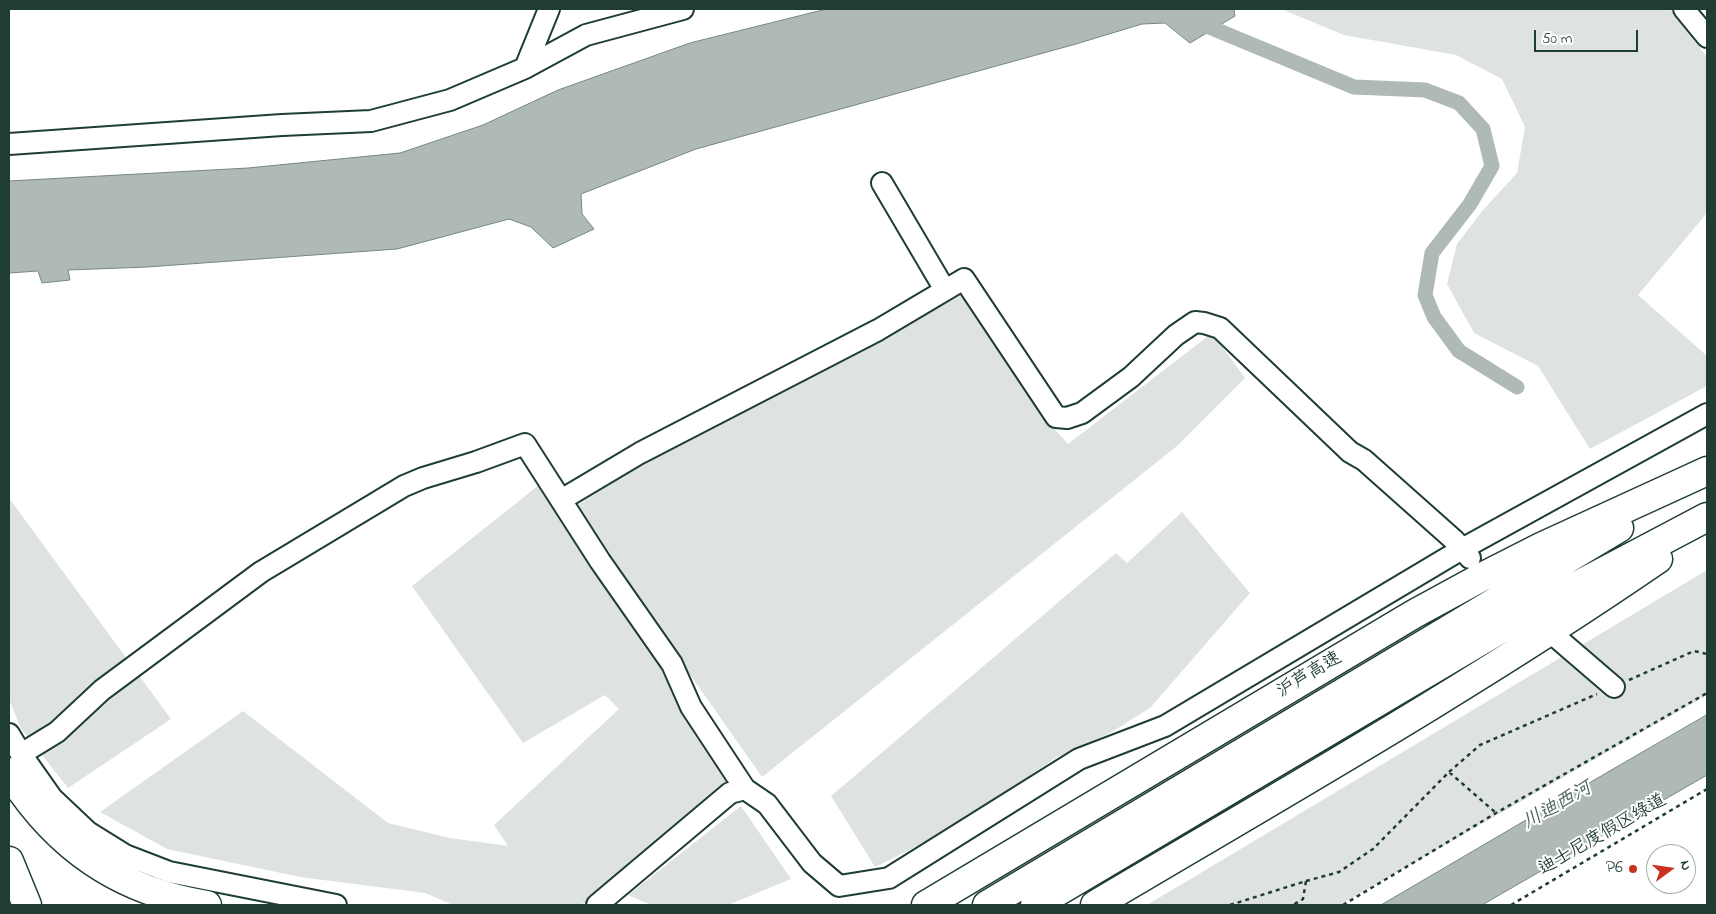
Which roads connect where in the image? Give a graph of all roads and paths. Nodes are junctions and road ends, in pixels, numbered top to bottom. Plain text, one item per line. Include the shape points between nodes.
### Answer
1 (548, 9) edge
2 (684, 9) edge
3 (1684, 9) edge
4 (1707, 37) edge
5 (525, 68) junction
6 (9, 144) edge
7 (882, 182) dead end
8 (945, 290) junction
9 (1707, 414) edge
10 (1707, 472) edge
11 (561, 500) junction
12 (1707, 517) edge
13 (1707, 525) edge
14 (1466, 554) junction
15 (1557, 638) dead end
16 (1707, 654) edge
17 (1614, 687) junction
18 (1707, 693) edge
19 (9, 734) edge
20 (15, 763) edge
21 (1448, 772) junction
22 (745, 789) junction
23 (1707, 790) edge
24 (1496, 813) junction
25 (1001, 860) junction
26 (9, 861) edge
27 (1306, 880) junction
28 (27, 905) edge
29 (207, 905) edge
30 (336, 905) edge
31 (597, 905) edge
32 (921, 905) edge
33 (926, 905) edge
34 (987, 905) edge
35 (1035, 905) edge
36 (1095, 905) edge
37 (1230, 905) edge
38 (1293, 905) edge
39 (1343, 905) edge
40 (1511, 905) edge

1 - 5 street
2 - 5 street via 586,35
3 - 4 street
5 - 6 street via 450,100 371,121 282,124
7 - 8 street
8 - 11 street via 878,330 640,453
8 - 14 street via 964,279 1056,417 1067,418 1082,413 1131,377 1176,335 1195,322 1220,328 1350,452 1364,460
9 - 14 street
10 - 25 highway, 沪芦高速 via 1541,547 1430,605
10 - 34 highway, 沪芦高速
11 - 20 street via 525,444 404,486 261,572 102,690 57,732
11 - 22 street via 672,664 691,707
12 - 35 highway via 1548,601
13 - 36 highway via 1581,612 1495,666
14 - 22 street via 1165,726 1079,759 889,878 839,886 812,863 767,804
15 - 17 street
16 - 17 path via 1694,651
17 - 21 path via 1480,745
18 - 24 path
19 - 20 street
20 - 29 highway via 23,795 53,830 83,856 119,878 154,892
20 - 30 street via 88,832 125,855 169,872
21 - 24 path
21 - 27 path via 1373,849 1339,872
22 - 31 street via 730,793
23 - 40 path, 迪士尼度假区绿道
24 - 39 path
25 - 32 highway
25 - 33 highway, 沪芦高速
26 - 28 highway
27 - 37 path
27 - 38 path via 1303,900

